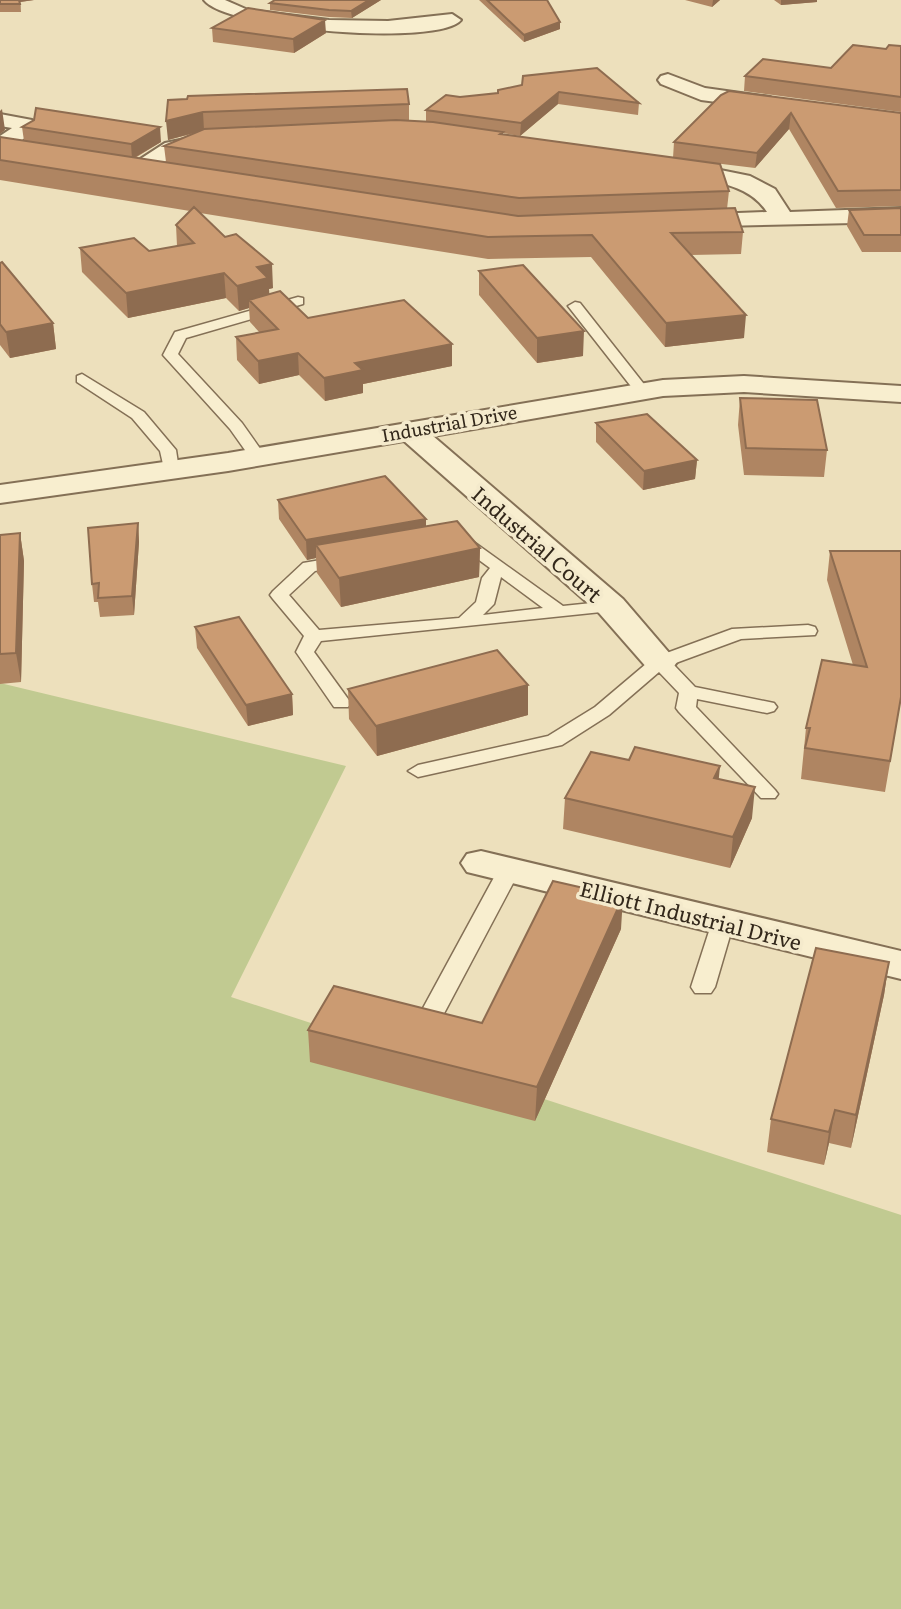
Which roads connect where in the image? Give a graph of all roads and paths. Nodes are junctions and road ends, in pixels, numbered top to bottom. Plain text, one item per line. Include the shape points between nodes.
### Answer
1 (213, 0) edge
2 (452, 20) dead end
3 (668, 80) dead end
4 (794, 106) edge
5 (0, 120) edge
6 (232, 138) edge
7 (0, 147) edge
8 (27, 152) edge
9 (652, 164) edge
10 (109, 165) edge
11 (136, 169) junction
12 (176, 176) edge
13 (901, 215) edge
14 (783, 219) junction
15 (657, 223) edge
16 (298, 301) dead end
17 (575, 306) dead end
18 (82, 379) dead end
19 (642, 391) junction
20 (901, 394) edge
21 (409, 430) junction
22 (258, 457) junction
23 (171, 470) junction
24 (0, 494) edge
25 (438, 544) edge
26 (361, 558) edge
27 (500, 568) junction
28 (611, 606) junction
29 (559, 612) junction
30 (464, 623) junction
31 (808, 631) dead end
32 (314, 636) junction
33 (660, 662) junction
34 (689, 692) junction
35 (341, 703) dead end
36 (767, 707) dead end
37 (418, 771) dead end
38 (768, 794) dead end
39 (495, 866) joint
40 (723, 922) junction
41 (901, 965) edge
42 (703, 987) dead end
43 (428, 1021) edge

1 - 2 street via 251,16 343,28 381,29
3 - 4 street via 701,94
5 - 7 street via 25,124 25,129
6 - 11 street via 204,139 173,148
7 - 8 street
9 - 14 street via 742,181 767,194
10 - 11 street
11 - 12 street
13 - 14 street
14 - 15 street
16 - 22 lane via 180,335 170,355 236,426
17 - 19 lane
18 - 23 lane via 138,415 168,450
19 - 20 street, Industrial Drive via 744,384
19 - 21 street, Industrial Drive
21 - 22 street, Industrial Drive
21 - 28 street, Industrial Court
22 - 23 street, Industrial Drive
23 - 24 street, Industrial Drive
25 - 27 lane via 464,540
26 - 32 lane via 309,567 279,596
27 - 29 lane
27 - 30 lane via 491,578 485,604
28 - 29 lane
28 - 33 street, Industrial Court
29 - 30 lane
30 - 32 lane
31 - 33 lane via 740,633
32 - 35 lane via 304,652
33 - 34 lane
33 - 37 lane via 602,711 555,741
34 - 36 lane
34 - 38 lane via 686,708
39 - 40 street, Elliott Industrial Drive
39 - 43 lane
40 - 41 street, Elliott Industrial Drive
40 - 42 lane

